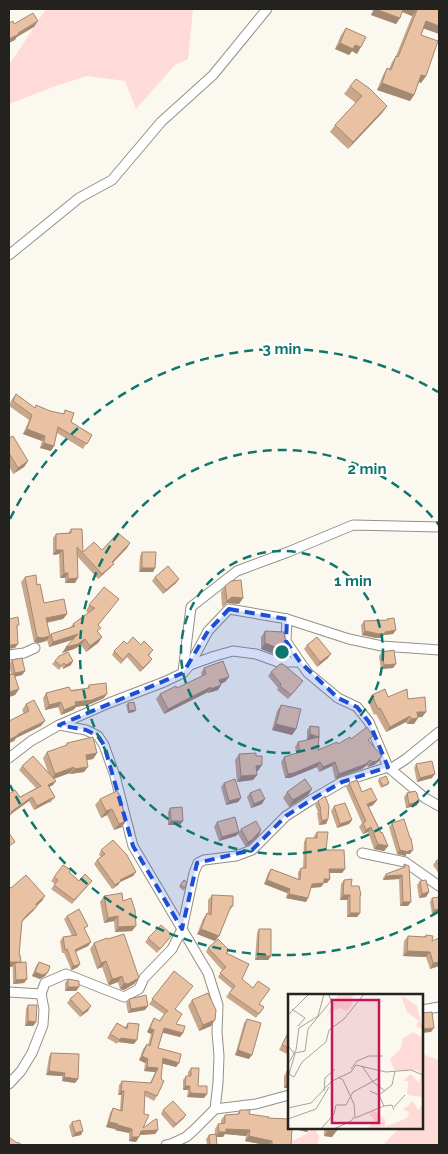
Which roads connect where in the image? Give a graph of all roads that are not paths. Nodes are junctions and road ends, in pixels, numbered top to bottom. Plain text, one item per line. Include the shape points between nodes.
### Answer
1 (267, 9) edge
2 (9, 255) edge
3 (439, 527) edge
4 (287, 619) junction
5 (35, 648) dead end
6 (439, 650) edge
7 (9, 655) edge
8 (300, 662) junction
9 (190, 665) junction
10 (183, 673) junction
11 (59, 725) junction
12 (439, 732) edge
13 (9, 758) edge
14 (388, 766) junction
15 (439, 806) edge
16 (362, 853) dead end
17 (439, 886) edge
18 (182, 929) junction
19 (9, 992) edge
20 (41, 994) junction
21 (439, 1007) edge
22 (423, 1010) edge
23 (9, 1084) edge
24 (288, 1095) edge
25 (215, 1109) junction
26 (166, 1145) edge

1 - 2 street via 213,75 160,122 112,180 79,198
3 - 10 street via 353,525 237,571 191,607
4 - 6 street via 382,646
4 - 8 street via 286,641
4 - 9 street via 229,609 208,631
5 - 7 street
8 - 9 street via 278,662 256,654 233,651
8 - 14 street via 338,698 357,707 369,722
9 - 10 street
10 - 11 street
11 - 13 street
11 - 18 street via 86,730 98,736 104,745 133,846
12 - 14 street via 406,759 392,768
14 - 15 street
14 - 18 street via 342,782 311,800 286,816 252,850 198,863
16 - 17 street via 405,862
18 - 20 street via 172,949 144,978 139,989 124,997 66,974 46,983
18 - 25 street via 208,973 218,1005
19 - 20 street
20 - 23 street via 43,1025 32,1053
21 - 22 street
24 - 25 street via 256,1104
25 - 26 street via 186,1137

